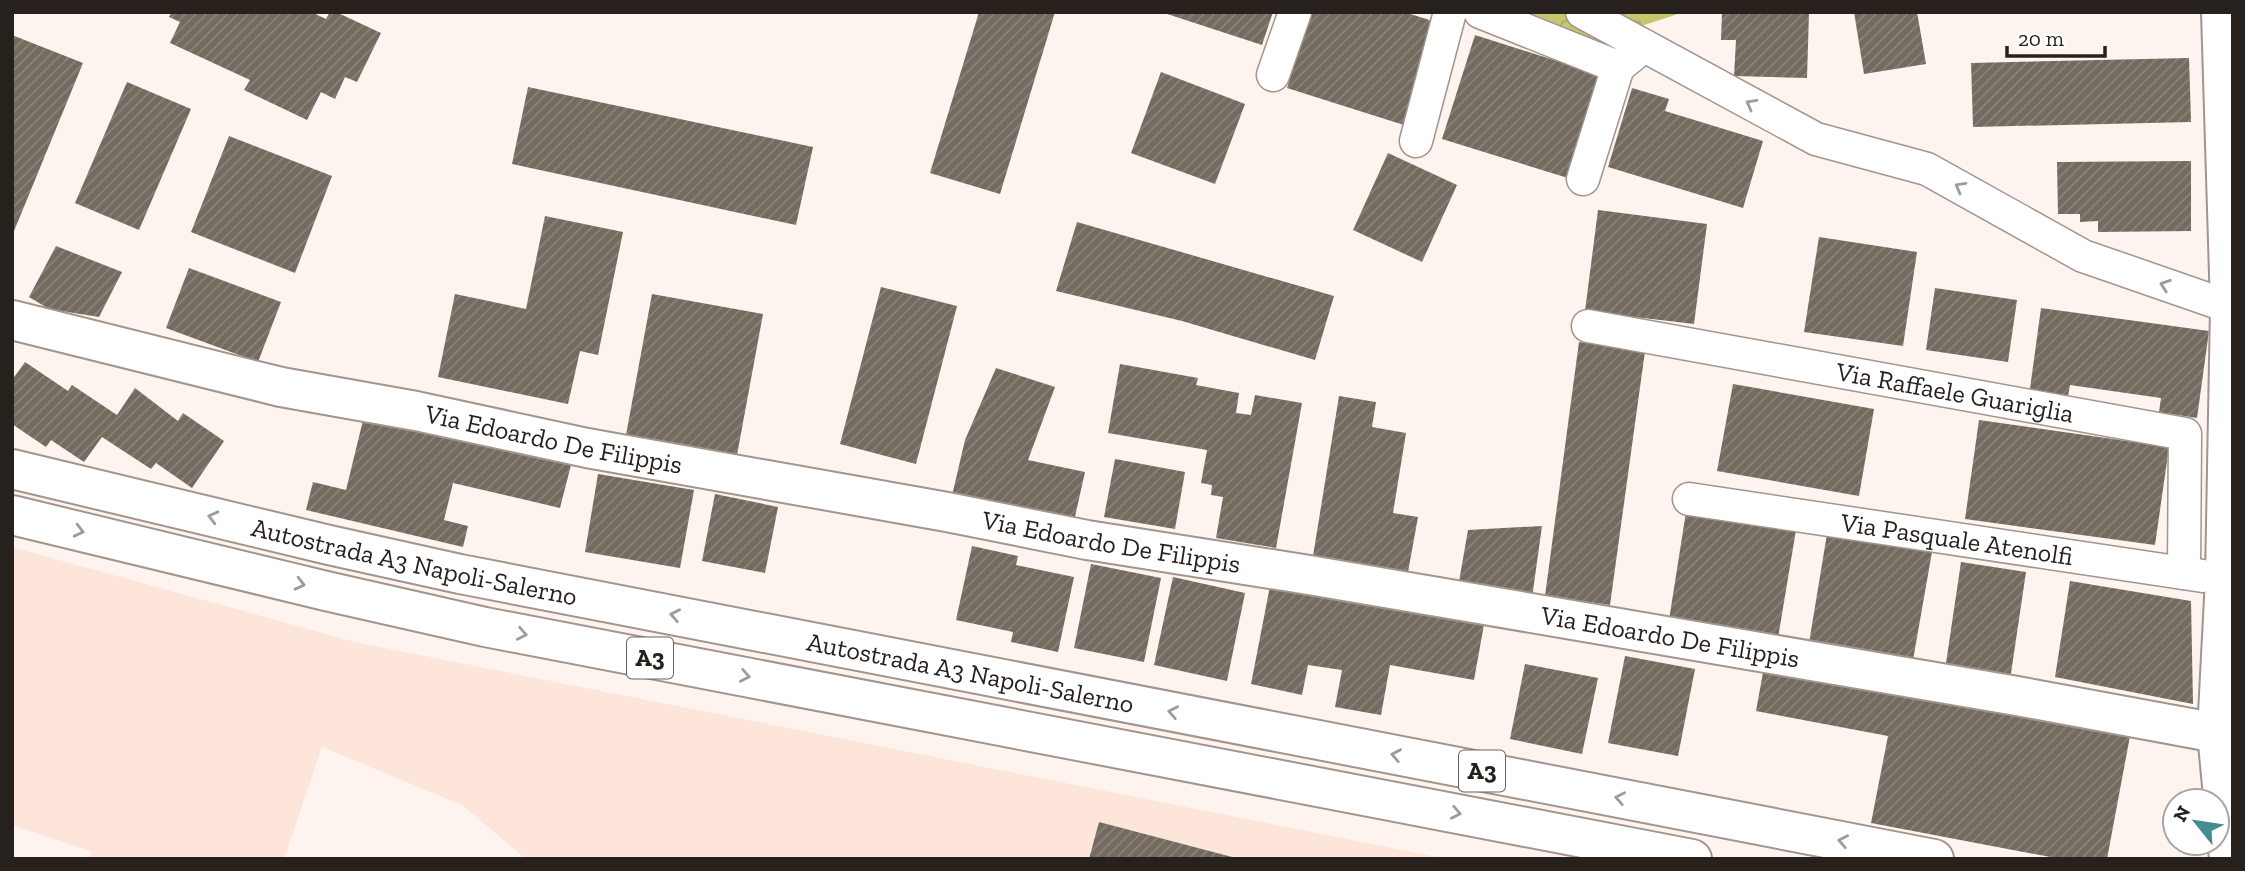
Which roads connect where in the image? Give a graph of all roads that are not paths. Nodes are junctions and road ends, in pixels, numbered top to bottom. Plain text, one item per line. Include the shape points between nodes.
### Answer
1 (1295, 12) edge
2 (1450, 12) edge
3 (1480, 12) edge
4 (1582, 12) edge
5 (2221, 12) edge
6 (1644, 46) junction
7 (1618, 67) junction
8 (1273, 75) dead end
9 (1416, 141) dead end
10 (1583, 179) dead end
11 (2231, 308) edge
12 (12, 320) edge
13 (1588, 326) dead end
14 (12, 469) edge
15 (1689, 499) dead end
16 (12, 514) edge
17 (2184, 573) junction
18 (2225, 579) junction
19 (2225, 734) edge
20 (1692, 859) edge
21 (1934, 859) edge
22 (2229, 859) edge

1 - 8 street
2 - 9 street
3 - 7 street
4 - 6 street
5 - 11 main road
6 - 7 street
11 -> 6 street via 2083,256 1927,169 1816,139
7 - 10 street
11 - 18 main road
12 - 19 main road, Via Edoardo De Filippis via 281,387 587,448 1087,540
13 - 17 street, Via Raffaele Guariglia via 2185,434
21 -> 14 main road, Autostrada A3 Napoli-Salerno / A3 via 460,574
15 - 17 street, Via Pasquale Atenolfi
16 -> 20 main road, Autostrada A3 Napoli-Salerno / A3 via 485,627
17 - 18 street, Via Pasquale Atenolfi
18 - 19 main road
19 - 22 main road

